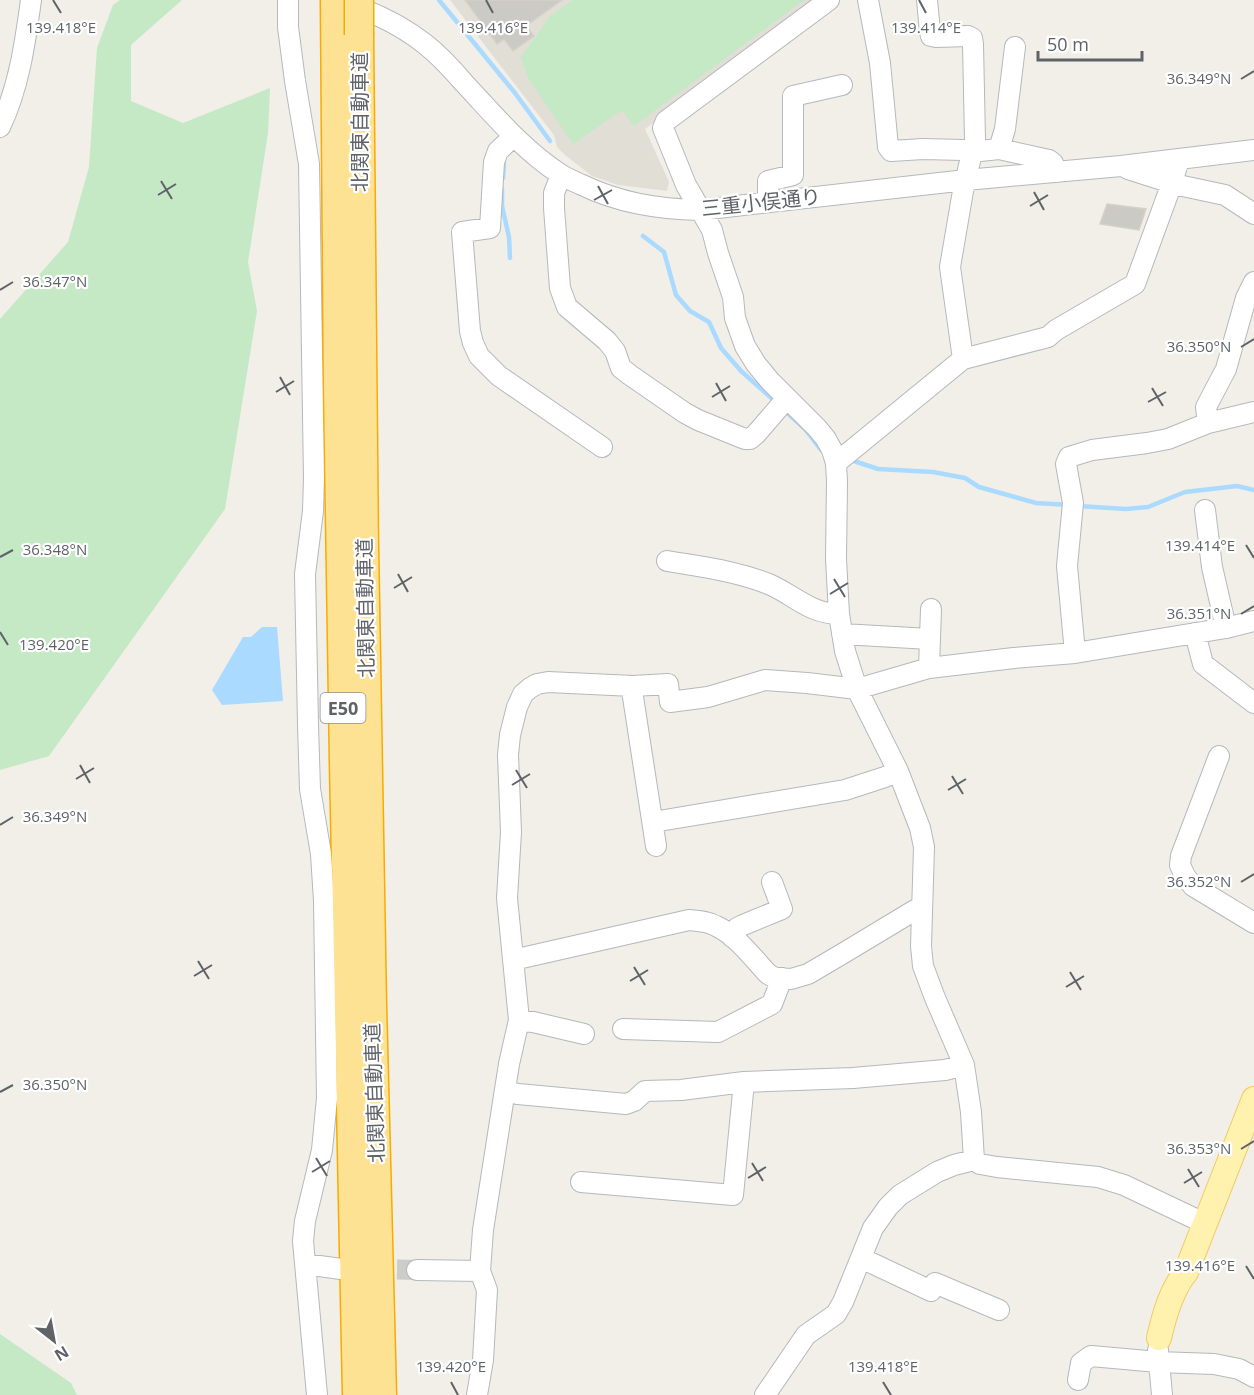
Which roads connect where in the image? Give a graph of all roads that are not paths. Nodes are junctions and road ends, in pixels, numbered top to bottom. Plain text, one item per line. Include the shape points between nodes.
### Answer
1 (31, 0) edge
2 (288, 0) edge
3 (359, 0) edge
4 (829, 0) edge
5 (868, 0) edge
6 (927, 0) edge
7 (341, 14) edge
8 (1015, 47) dead end
9 (842, 85) dead end
10 (0, 127) edge
11 (514, 136) junction
12 (999, 149) junction
13 (1254, 150) edge
14 (972, 152) junction
15 (1179, 159) junction
16 (1120, 166) junction
17 (1056, 172) junction
18 (561, 175) junction
19 (966, 180) junction
20 (1172, 183) junction
21 (768, 202) junction
22 (700, 210) junction
23 (1254, 214) edge
24 (1254, 282) edge
25 (963, 359) junction
26 (787, 398) junction
27 (1254, 412) edge
28 (1208, 423) junction
29 (602, 447) dead end
30 (836, 463) junction
31 (1205, 510) dead end
32 (667, 561) dead end
33 (931, 609) dead end
34 (839, 614) junction
35 (1254, 621) edge
36 (1226, 628) junction
37 (1195, 633) junction
38 (842, 634) junction
39 (930, 639) junction
40 (1075, 653) junction
41 (929, 669) junction
42 (633, 686) junction
43 (857, 689) junction
44 (1254, 703) edge
45 (1219, 756) dead end
46 (898, 771) junction
47 (653, 822) junction
48 (656, 846) dead end
49 (772, 882) dead end
50 (922, 908) junction
51 (1254, 923) edge
52 (732, 937) junction
53 (513, 960) junction
54 (782, 978) junction
55 (519, 1020) junction
56 (623, 1029) dead end
57 (584, 1034) dead end
58 (964, 1065) junction
59 (744, 1082) junction
60 (505, 1091) junction
61 (1254, 1099) edge
62 (974, 1160) junction
63 (582, 1182) dead end
64 (1206, 1224) junction
65 (861, 1258) junction
66 (305, 1264) junction
67 (341, 1269) dead end
68 (417, 1270) tunnel mouth
69 (480, 1271) junction
70 (999, 1310) dead end
71 (1159, 1338) joint
72 (1158, 1362) junction
73 (1254, 1377) edge
74 (1078, 1380) dead end
75 (317, 1395) edge
76 (357, 1395) edge
77 (382, 1395) edge
78 (477, 1395) edge
79 (765, 1395) edge
80 (1162, 1395) edge

1 - 10 street via 18,78
2 - 66 street via 288,27 309,164 314,478 305,574 310,789 324,901 327,1098 322,1150 305,1221
3 - 7 highway, 北関東自動車道 / E50, bridge
4 - 22 street via 666,121 663,128
5 - 14 street via 880,63 888,147 891,151
6 - 14 street via 932,36 972,38
7 - 11 street, 三重小俣通り via 369,11 426,45
7 - 76 highway, 北関東自動車道 / E50 via 344,750
7 - 77 highway, 北関東自動車道 / E50 via 361,381
8 - 12 street
9 - 21 street via 793,96 793,175 768,182
11 - 18 street, 三重小俣通り
11 - 29 street via 498,151 494,162 490,228 462,232 473,343 479,356 499,376
12 - 14 street
12 - 17 street via 1049,160
13 - 15 street, 三重小俣通り
14 - 19 street
15 - 16 street, 三重小俣通り
15 - 20 street
16 - 17 street, 三重小俣通り
16 - 20 street
17 - 19 street, 三重小俣通り
18 - 22 street, 三重小俣通り via 620,200
18 - 26 street via 554,193 562,297 567,307 607,341 621,368 698,420 745,439 756,434
19 - 21 street, 三重小俣通り
19 - 25 street via 950,267
20 - 23 street via 1225,195
20 - 25 street via 1135,284 1048,337
21 - 22 street, 三重小俣通り
22 - 26 street via 712,230 745,346
24 - 28 street via 1226,369 1206,407
25 - 30 street
26 - 30 street via 826,439
27 - 28 street
28 - 40 street via 1168,439 1069,457 1066,464 1073,503 1066,566
30 - 34 street
31 - 36 street via 1212,567
32 - 34 street via 751,578 805,605
33 - 39 street
34 - 38 street
35 - 36 street
36 - 37 street
37 - 40 street
37 - 44 street via 1203,664
38 - 39 street
38 - 43 street
39 - 41 street
40 - 41 street
41 - 43 street
42 - 43 street via 668,684 670,702 708,697 765,680
42 - 47 street
42 - 53 street via 548,682 530,688 517,707 508,755 511,832 507,898
43 - 46 street
45 - 51 street via 1180,866 1194,886
46 - 47 street via 835,792
46 - 50 street via 924,848
47 - 48 street
49 - 52 street via 782,909 743,925
50 - 54 street via 808,974
50 - 58 street via 923,966
52 - 53 street via 718,926 689,920
52 - 54 street via 768,974
53 - 55 street
54 - 56 street via 772,1004 718,1032
55 - 57 street
55 - 60 street
58 - 59 street via 853,1078
58 - 62 street
59 - 60 street via 645,1090 626,1104
59 - 63 street via 733,1195
60 - 69 street
61 - 64 main road
62 - 64 street via 997,1167 1098,1177 1124,1185
62 - 65 street via 937,1172 900,1195 873,1228
64 - 71 main road via 1178,1282
65 - 70 street via 931,1291 935,1283
65 - 79 street via 836,1314 806,1335
66 - 67 street
66 - 75 street
68 - 69 street
69 - 78 street via 487,1290
71 - 72 street
72 - 73 street via 1214,1364
72 - 74 street via 1091,1356 1081,1363
72 - 80 street

